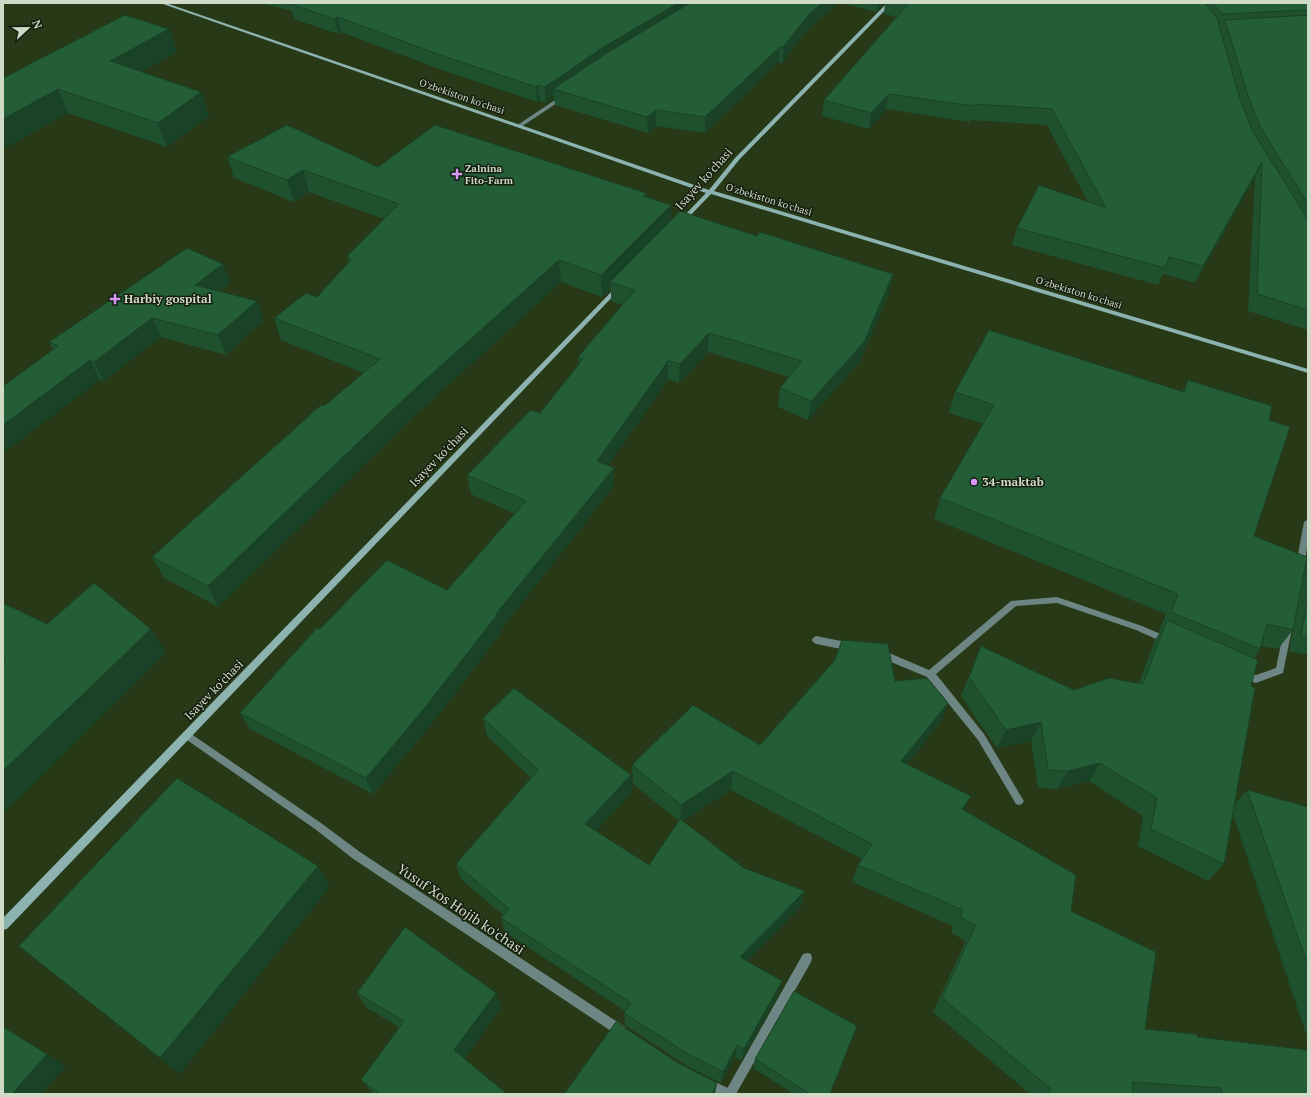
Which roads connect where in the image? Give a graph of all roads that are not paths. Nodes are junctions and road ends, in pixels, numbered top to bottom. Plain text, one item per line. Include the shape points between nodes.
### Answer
1 (162, 3) edge
2 (890, 3) edge
3 (568, 93) edge
4 (519, 126) junction
5 (710, 192) junction
6 (677, 227) edge
7 (622, 284) edge
8 (1308, 371) edge
9 (1308, 522) edge
10 (1298, 577) edge
11 (1289, 623) edge
12 (816, 640) dead end
13 (1176, 644) edge
14 (860, 649) edge
15 (875, 652) edge
16 (1234, 670) edge
17 (930, 674) junction
18 (187, 735) junction
19 (1019, 801) dead end
20 (3, 925) edge
21 (807, 958) dead end
22 (629, 1036) edge
23 (696, 1078) edge
24 (729, 1094) edge

1 - 4 main road, O'zbekiston ko'chasi
2 - 5 main road, Isayev ko'chasi via 737,159
3 - 4 street
4 - 5 main road, O'zbekiston ko'chasi
5 - 6 main road, Isayev ko'chasi
5 - 8 main road, O'zbekiston ko'chasi
7 - 18 main road, Isayev ko'chasi
9 - 10 street
11 - 16 street via 1280,670 1256,679
12 - 14 street
13 - 17 street via 1139,628 1057,600 1014,603
15 - 17 street
17 - 19 street via 981,738
18 - 20 main road, Isayev ko'chasi
18 - 22 street, Yusuf Xos Hojib ko'chasi via 356,855
21 - 24 street
23 - 24 street

